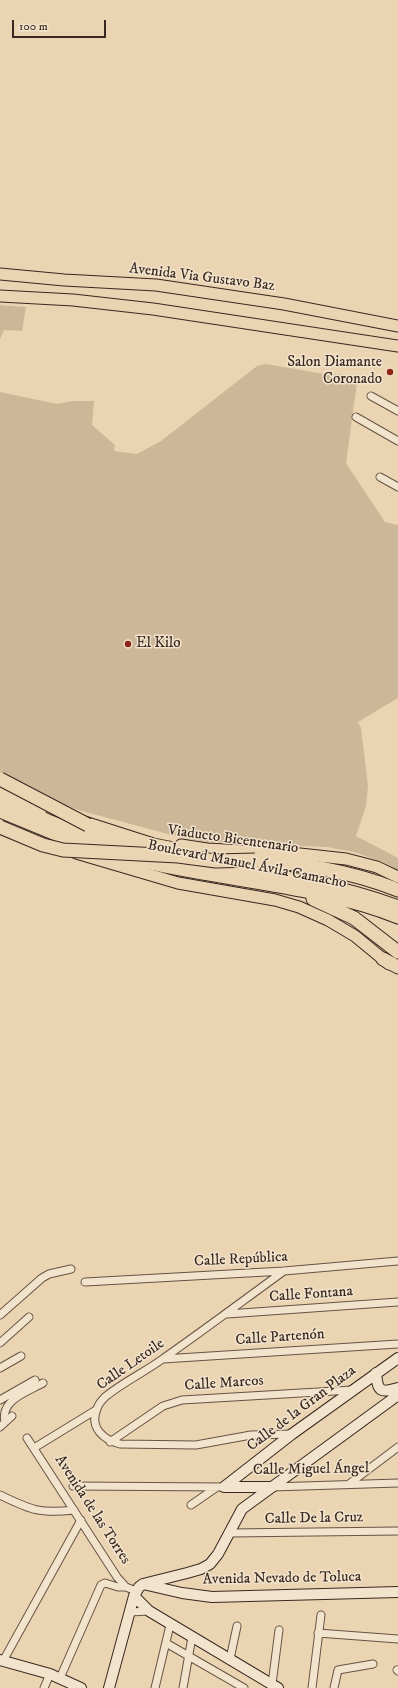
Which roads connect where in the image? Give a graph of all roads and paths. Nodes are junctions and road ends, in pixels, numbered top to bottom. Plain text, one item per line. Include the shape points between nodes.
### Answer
1 (0, 274) edge
2 (0, 296) edge
3 (398, 326) edge
4 (396, 346) edge
5 (371, 396) dead end
6 (398, 411) edge
7 (356, 417) dead end
8 (398, 441) edge
9 (380, 477) dead end
10 (398, 487) edge
11 (0, 778) edge
12 (0, 782) edge
13 (0, 787) edge
14 (0, 800) edge
15 (0, 811) edge
16 (0, 820) edge
17 (88, 825) junction
18 (0, 827) edge
19 (255, 860) junction
20 (398, 877) edge
21 (290, 888) junction
22 (398, 890) edge
23 (398, 907) edge
24 (398, 917) edge
25 (398, 952) edge
26 (383, 959) junction
27 (398, 968) edge
28 (398, 972) edge
29 (398, 1261) edge
30 (71, 1269) dead end
31 (284, 1271) junction
32 (85, 1282) dead end
33 (398, 1302) edge
34 (225, 1314) junction
35 (0, 1315) edge
36 (29, 1317) dead end
37 (0, 1343) edge
38 (398, 1344) edge
39 (21, 1356) dead end
40 (398, 1358) edge
41 (163, 1359) junction
42 (0, 1368) edge
43 (376, 1374) junction
44 (35, 1380) dead end
45 (43, 1383) dead end
46 (398, 1388) edge
47 (352, 1390) junction
48 (398, 1396) edge
49 (0, 1400) edge
50 (96, 1410) junction
51 (12, 1416) dead end
52 (2, 1424) edge
53 (292, 1434) junction
54 (28, 1438) dead end
55 (110, 1442) junction
56 (398, 1447) edge
57 (34, 1448) junction
58 (398, 1483) edge
59 (349, 1484) junction
60 (73, 1486) dead end
61 (220, 1486) junction
62 (272, 1487) junction
63 (0, 1495) edge
64 (191, 1505) dead end
65 (74, 1510) junction
66 (81, 1520) junction
67 (398, 1531) edge
68 (230, 1533) junction
69 (126, 1587) junction
70 (138, 1590) junction
71 (398, 1592) edge
72 (149, 1611) junction
73 (130, 1612) junction
74 (321, 1615) dead end
75 (170, 1625) junction
76 (238, 1626) dead end
77 (279, 1630) dead end
78 (318, 1633) junction
79 (192, 1638) junction
80 (398, 1639) edge
81 (166, 1643) junction
82 (188, 1655) junction
83 (230, 1659) junction
84 (1, 1660) edge
85 (373, 1664) dead end
86 (50, 1674) junction
87 (60, 1678) junction
88 (275, 1686) edge
89 (44, 1688) edge
90 (81, 1688) edge
91 (109, 1688) edge
92 (155, 1688) edge
93 (183, 1688) edge
94 (244, 1688) edge
95 (312, 1688) edge
96 (334, 1688) edge

1 - 3 main road, Avenida Via Gustavo Baz via 156,285 284,304
2 - 4 main road via 73,300 153,309
5 - 6 street
7 - 8 street
9 - 10 street
11 - 17 highway, bridge
12 - 20 main road, Boulevard Manuel Ávila Camacho via 65,813 170,843 208,849 346,859 367,863
13 - 17 highway, Viaducto Bicentenario, bridge via 36,805
14 - 23 highway, Boulevard Manuel Ávila Camacho via 87,836 140,851 184,862 341,888
15 - 21 highway, Boulevard Manuel Ávila Camacho via 85,846 139,861
16 - 26 main road, Boulevard Manuel Ávila Camacho via 82,856 178,883 275,900 299,907 355,936
17 - 19 highway, Viaducto Bicentenario, bridge via 174,849
18 - 19 highway, bridge via 43,845 63,850 178,856 216,861
19 - 22 highway, Viaducto Bicentenario via 329,869
21 - 24 highway, Boulevard Manuel Ávila Camacho via 352,902
21 - 25 highway via 354,918
26 - 27 highway
26 - 28 main road, Boulevard Manuel Ávila Camacho
29 - 31 street, Calle República
30 - 35 street via 42,1278
31 - 32 street, Calle República
31 - 34 street, Calle Letoile
33 - 34 street, Calle Fontana
34 - 41 street, Calle Letoile
36 - 37 street
38 - 41 street, Calle Partenón
39 - 42 street
40 - 43 street, Calle de la Gran Plaza
41 - 50 street, Calle Letoile via 105,1397
43 - 46 street via 377,1387 381,1390 386,1392
43 - 47 street, Calle de la Gran Plaza
44 - 49 street
45 - 52 street via 10,1402 4,1412
47 - 53 street, Calle de la Gran Plaza
47 - 55 street, Calle Marcos via 182,1400 163,1406
48 - 62 street
50 - 55 street, Calle Letoile via 98,1432
50 - 57 street
51 - 52 street
53 - 55 street via 251,1435 196,1445
53 - 61 street, Calle de la Gran Plaza
54 - 57 street, Avenida de las Torres
56 - 59 street
57 - 65 street, Avenida de las Torres
58 - 59 street, Calle Miguel Ángel
59 - 62 street, Calle Miguel Ángel
60 - 61 street
61 - 62 street, Calle Miguel Ángel
61 - 64 street
62 - 68 street via 242,1509
63 - 65 street via 26,1508 39,1511
65 - 66 street, Avenida de las Torres
66 - 69 street, Avenida de las Torres
66 - 84 street
67 - 68 street, Calle De la Cruz
68 - 70 street via 210,1564
69 - 70 street, Avenida de las Torres
69 - 87 street via 106,1583 102,1585
70 - 71 street, Avenida Nevado de Toluca via 212,1597
70 - 72 street, Avenida de las Torres
70 - 73 street
72 - 73 street
72 - 75 street, Avenida de las Torres
73 - 91 street
74 - 78 street
75 - 79 street, Avenida de las Torres
75 - 81 street
76 - 83 street
77 - 88 street
78 - 80 street
78 - 95 street
79 - 82 street
79 - 83 street, Avenida de las Torres
81 - 82 street
81 - 92 street
82 - 93 street
82 - 94 street
83 - 88 street, Avenida de las Torres
84 - 86 street
85 - 96 street via 338,1670
86 - 87 street
86 - 89 street
87 - 90 street

